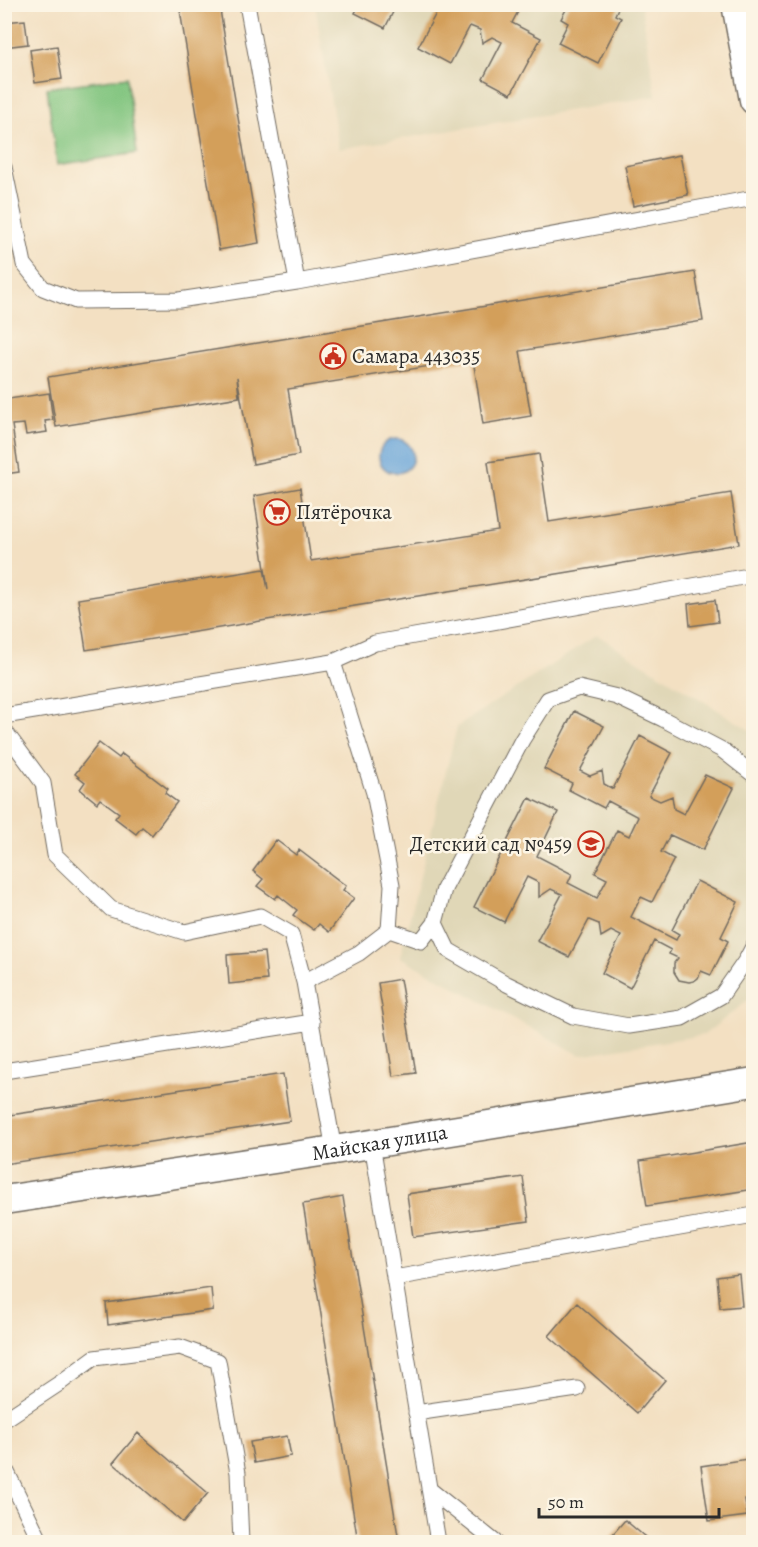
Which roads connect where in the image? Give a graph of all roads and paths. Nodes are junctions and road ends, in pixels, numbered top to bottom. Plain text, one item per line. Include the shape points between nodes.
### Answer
1 (247, 4) edge
2 (736, 4) edge
3 (753, 100) edge
4 (4, 167) edge
5 (753, 198) edge
6 (297, 282) junction
7 (753, 575) edge
8 (333, 662) junction
9 (4, 716) edge
10 (4, 730) edge
11 (753, 775) edge
12 (435, 923) junction
13 (389, 930) junction
14 (753, 945) edge
15 (304, 982) junction
16 (312, 1022) junction
17 (4, 1071) edge
18 (753, 1082) edge
19 (372, 1144) junction
20 (334, 1150) junction
21 (4, 1200) edge
22 (753, 1215) edge
23 (394, 1278) junction
24 (577, 1389) dead end
25 (416, 1413) junction
26 (4, 1420) edge
27 (4, 1466) edge
28 (429, 1489) junction
29 (39, 1542) edge
30 (241, 1542) edge
31 (438, 1542) edge
32 (495, 1542) edge

1 - 6 lane
2 - 3 street
4 - 6 lane via 24,264 43,288 76,300 179,300
5 - 6 lane
7 - 8 lane via 375,643
8 - 9 lane
8 - 13 lane via 374,793 392,885
10 - 15 lane via 43,783 55,855 111,909 184,932 260,916 291,934
11 - 12 lane via 722,750 617,697 579,688 548,699 522,740 444,889
12 - 13 lane via 422,941
12 - 14 lane via 448,950 507,984 573,1016 629,1026 682,1018 721,996
13 - 15 lane via 359,953
15 - 16 lane
16 - 17 lane
16 - 20 lane
18 - 19 street, Майская улица
19 - 20 street, Майская улица
19 - 23 lane
20 - 21 street, Майская улица
22 - 23 lane
23 - 25 lane
24 - 25 lane
25 - 28 lane
26 - 30 lane via 94,1358 180,1347 218,1361 238,1473
27 - 29 lane
28 - 31 lane
28 - 32 lane

